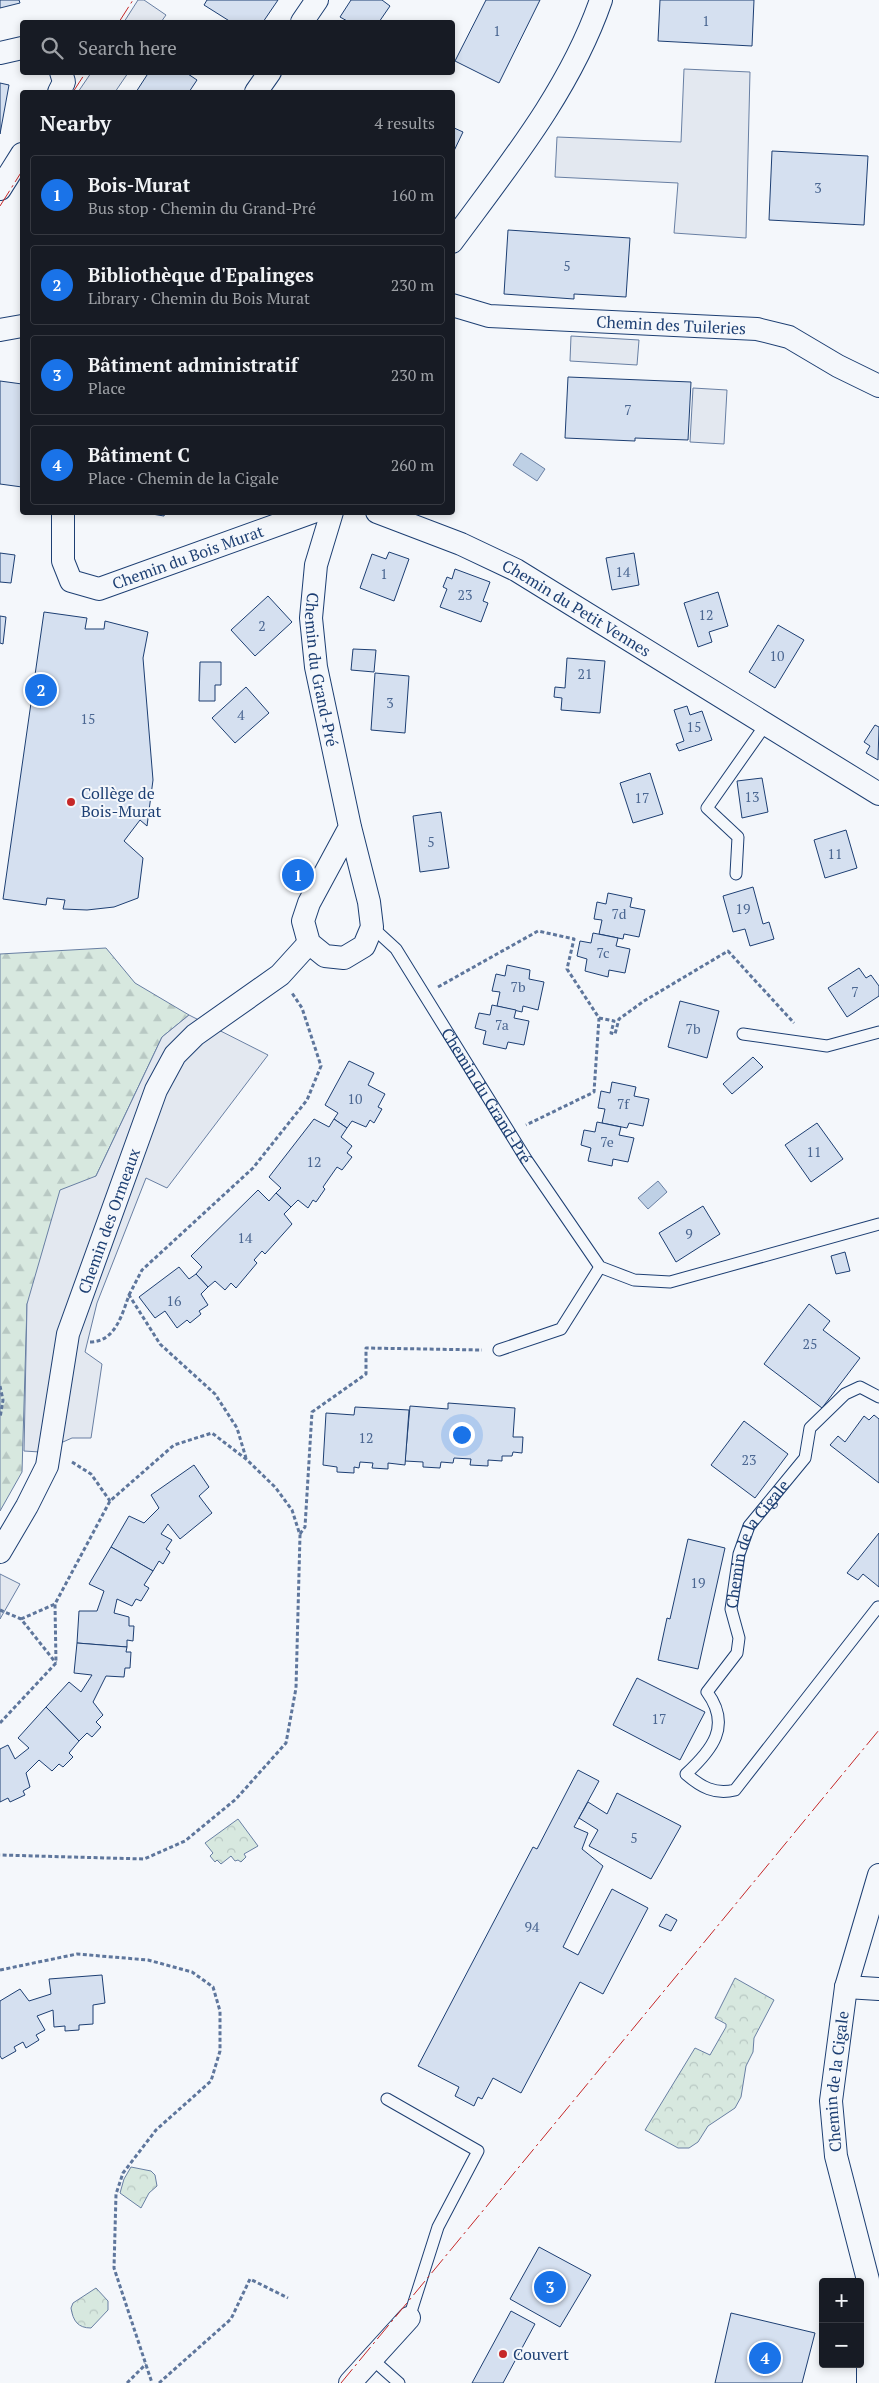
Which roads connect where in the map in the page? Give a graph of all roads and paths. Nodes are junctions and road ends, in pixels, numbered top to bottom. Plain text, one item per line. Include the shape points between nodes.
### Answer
1 (317, 0) edge
2 (601, 0) edge
3 (303, 20) edge
4 (20, 48) edge
5 (0, 53) edge
6 (62, 75) edge
7 (268, 75) edge
8 (60, 90) edge
9 (257, 90) edge
10 (20, 157) edge
11 (0, 189) edge
12 (455, 238) edge
13 (455, 306) edge
14 (20, 326) edge
15 (0, 330) edge
16 (879, 386) edge
17 (63, 515) edge
18 (305, 515) edge
19 (331, 515) edge
20 (385, 515) edge
21 (766, 724) junction
22 (879, 794) edge
23 (350, 827) junction
24 (736, 874) dead end
25 (372, 927) junction
26 (309, 943) junction
27 (288, 986) dead end
28 (425, 995) junction
29 (599, 1018) junction
30 (879, 1032) edge
31 (743, 1034) dead end
32 (814, 1044) junction
33 (510, 1132) junction
34 (879, 1224) edge
35 (600, 1267) junction
36 (129, 1295) junction
37 (81, 1342) dead end
38 (498, 1350) joint
39 (0, 1386) edge
40 (879, 1397) edge
41 (0, 1418) edge
42 (246, 1459) junction
43 (70, 1461) dead end
44 (110, 1500) junction
45 (300, 1535) junction
46 (0, 1552) edge
47 (56, 1604) junction
48 (878, 1607) dead end
49 (0, 1610) edge
50 (21, 1619) junction
51 (56, 1663) junction
52 (0, 1723) edge
53 (0, 1855) edge
54 (879, 1875) edge
55 (0, 1970) edge
56 (846, 1986) junction
57 (879, 1989) edge
58 (387, 2099) dead end
59 (288, 2298) dead end
60 (409, 2318) joint
61 (372, 2359) junction
62 (147, 2364) junction
63 (127, 2383) edge
64 (152, 2383) edge
65 (159, 2383) edge
66 (350, 2383) edge
67 (399, 2383) edge
68 (868, 2383) edge

1 - 3 street
2 - 12 street via 571,67 528,139
4 - 5 street
6 - 8 street via 64,82
7 - 9 street
10 - 11 street
13 - 16 street, Chemin des Tuileries via 489,316 757,329 789,337
14 - 15 street
17 - 18 street, Chemin du Bois Murat via 63,561 71,581 99,589
19 - 23 street, Chemin du Grand-Pré via 316,566 311,618 316,667
20 - 21 street, Chemin du Petit Vennes via 461,544 516,570
21 - 22 street, Chemin du Petit Vennes
21 - 24 lane via 707,808 738,837
23 - 25 street, Chemin du Grand-Pré
23 - 26 street via 309,903 303,921
25 - 26 street via 364,946 344,958 325,956
25 - 28 lane, Chemin du Grand-Pré via 396,949
26 - 46 street, Chemin des Ormeaux via 280,975 195,1035 175,1055 156,1090 68,1334 47,1466
27 - 36 path via 302,1008 321,1066 307,1100 253,1168 142,1270
28 - 29 path via 538,931 574,939 567,969
28 - 33 lane, Chemin du Grand-Pré
29 - 32 path via 614,1021 611,1033 615,1034 619,1019 728,951
29 - 33 path via 594,1092
30 - 32 lane via 827,1046
31 - 32 lane
33 - 35 lane, Chemin du Grand-Pré
34 - 35 lane via 670,1282 634,1280
35 - 38 lane via 561,1329
36 - 37 path via 117,1328 98,1342
36 - 42 path via 160,1344 216,1394 237,1428
38 - 45 path via 366,1348 366,1374 312,1412 305,1527
39 - 41 path via 3,1400
40 - 48 lane, Chemin de la Cigale via 860,1387 845,1394 810,1428 805,1458 748,1526 739,1554 731,1609 739,1638 737,1653 707,1692 715,1702 719,1732 708,1754 686,1774 703,1788 724,1793 735,1790
42 - 44 path via 212,1433 182,1442 174,1445
42 - 45 path via 275,1487 292,1510
43 - 44 path via 91,1474
44 - 47 path
45 - 53 path via 296,1688 286,1743 236,1799 185,1841 144,1859
47 - 50 path
47 - 51 path
49 - 50 path
50 - 51 path
51 - 52 path
54 - 56 street, Chemin de la Cigale
55 - 62 path via 76,1954 148,1960 192,1972 213,1987 220,2011 220,2051 211,2081 156,2130 123,2173 116,2194 114,2268
56 - 57 street, Chemin de la Cigale
56 - 68 street, Chemin de la Cigale via 831,2101 836,2156 868,2280
58 - 60 lane via 478,2151 438,2227
59 - 65 path via 250,2278 231,2319
60 - 61 street
61 - 66 street
61 - 67 lane
62 - 63 path
62 - 64 path

